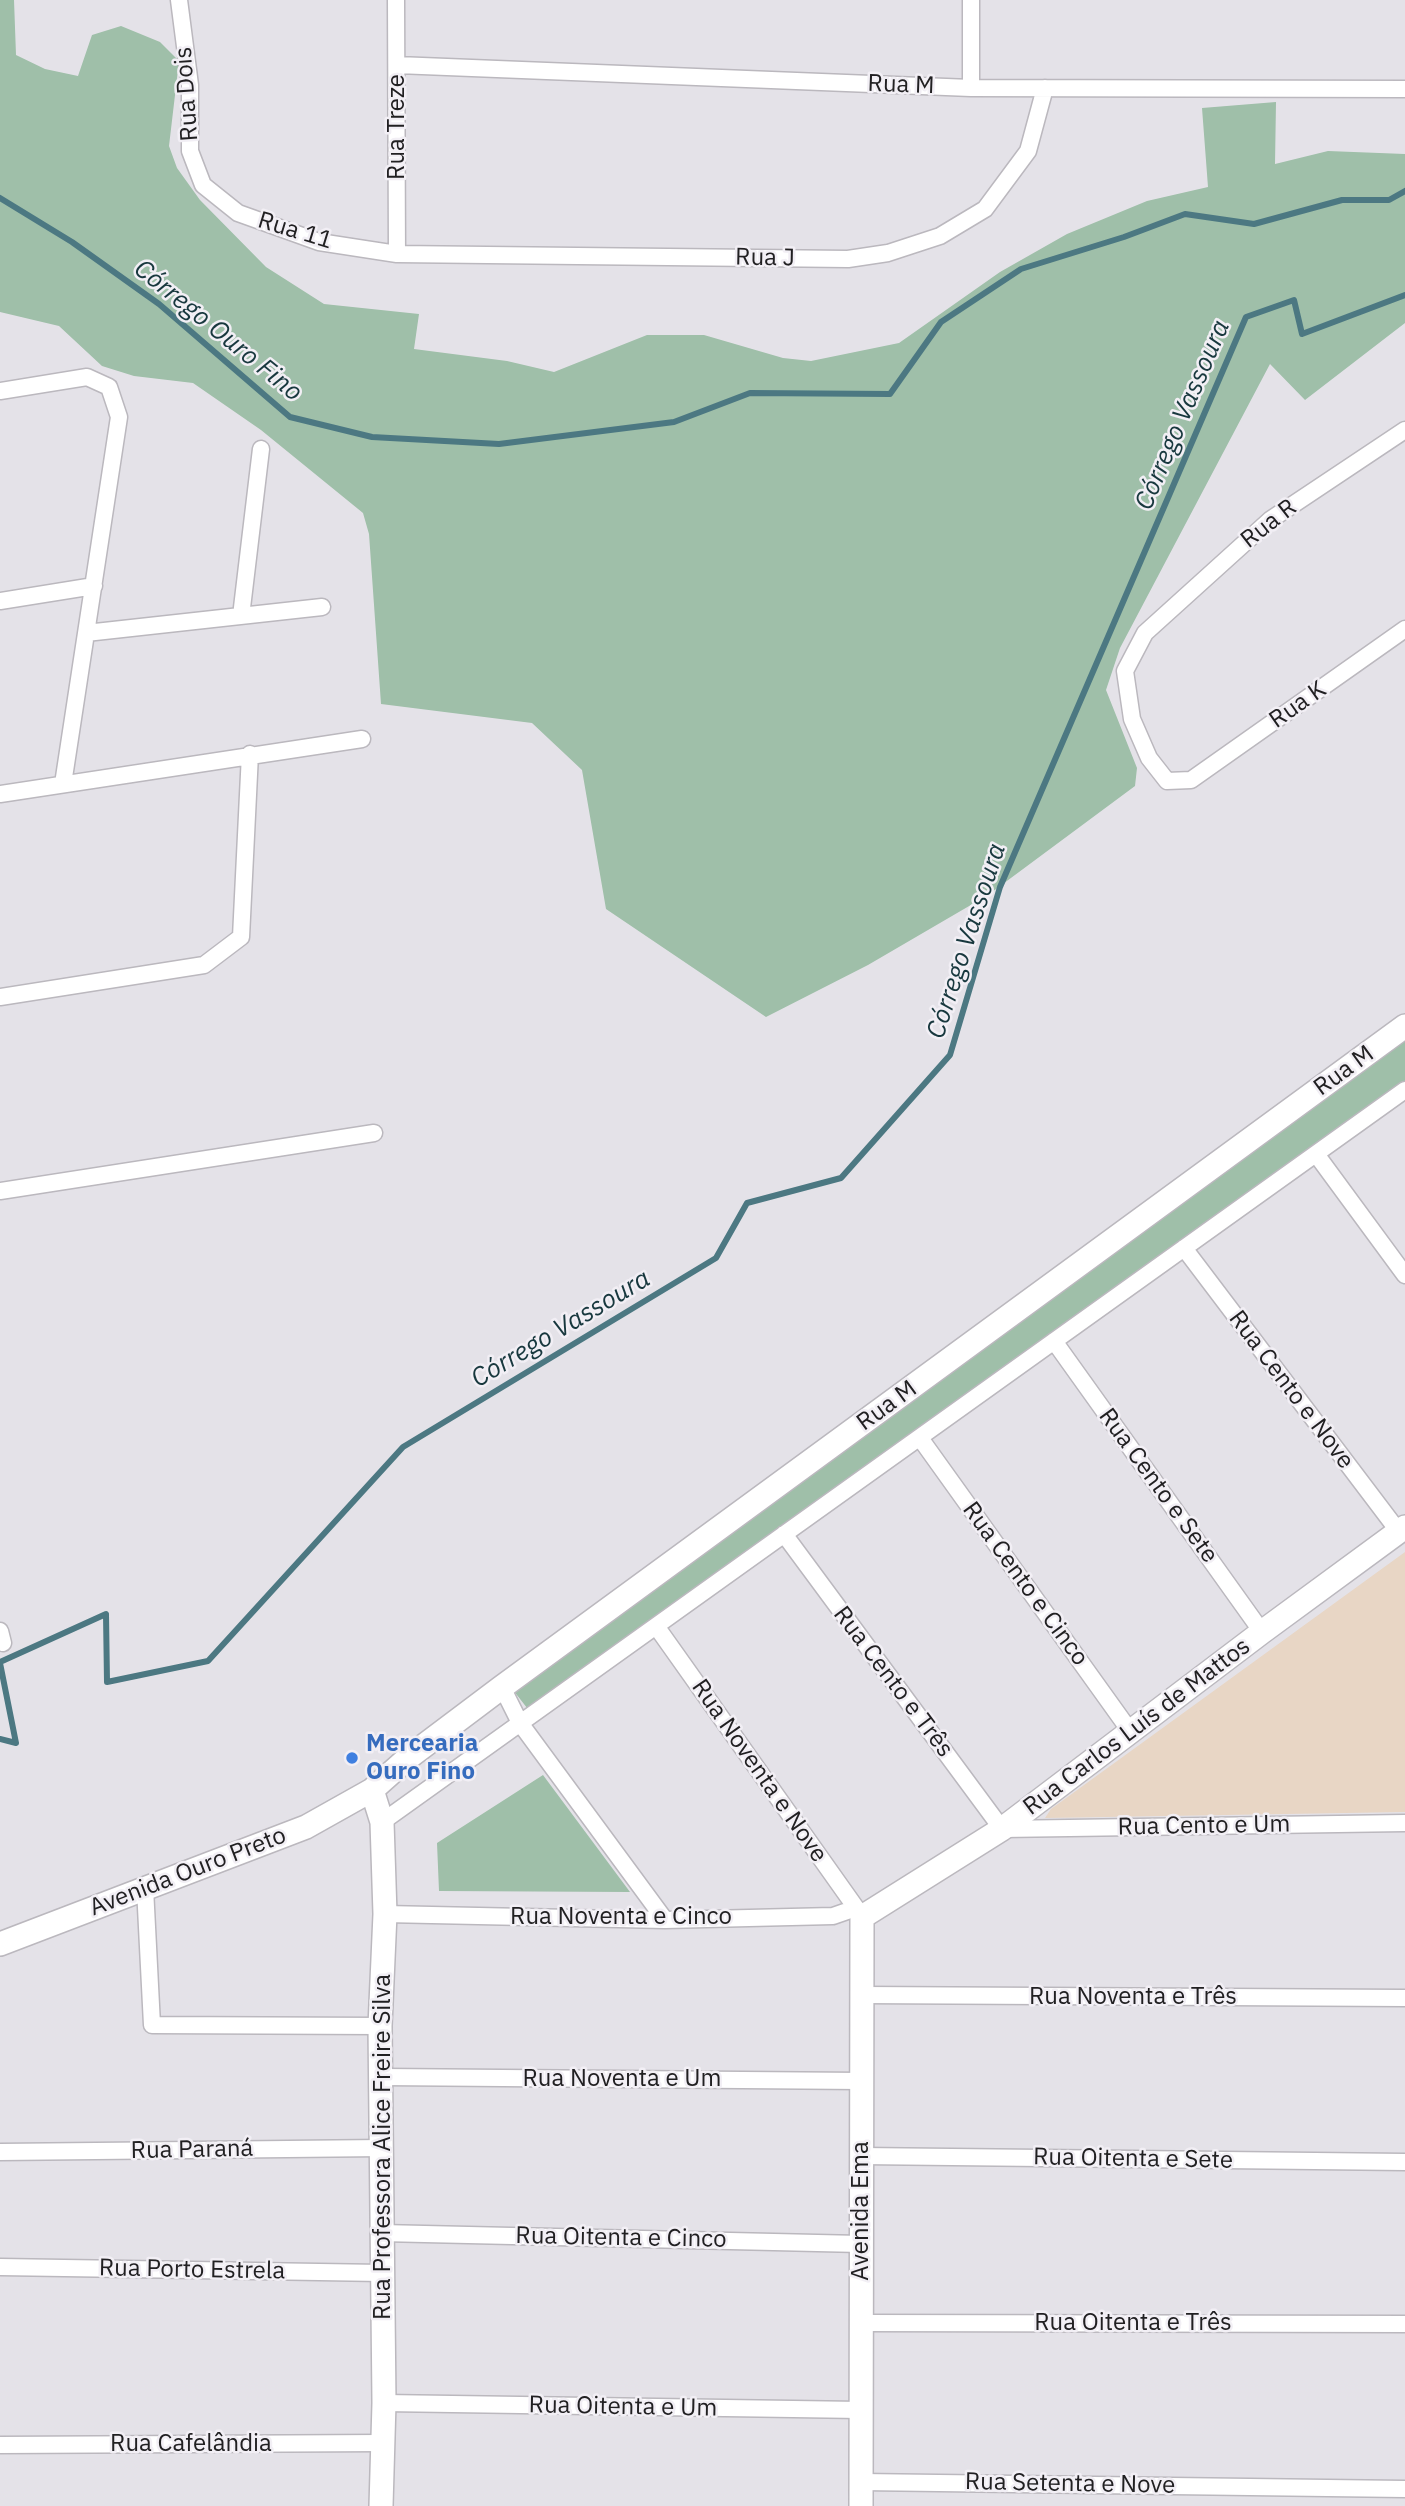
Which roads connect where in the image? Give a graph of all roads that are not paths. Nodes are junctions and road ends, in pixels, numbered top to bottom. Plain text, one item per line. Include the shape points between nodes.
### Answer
1 (179, 0) edge
2 (397, 0) edge
3 (971, 0) edge
4 (397, 65) junction
5 (971, 88) junction
6 (1045, 88) junction
7 (1405, 89) edge
8 (203, 185) joint
9 (397, 254) junction
10 (0, 391) edge
11 (1405, 430) edge
12 (261, 449) dead end
13 (94, 586) junction
14 (0, 601) edge
15 (322, 607) dead end
16 (241, 616) junction
17 (1405, 629) edge
18 (86, 634) junction
19 (362, 739) dead end
20 (250, 754) junction
21 (1191, 780) joint
22 (63, 784) junction
23 (0, 794) edge
24 (0, 997) edge
25 (1405, 1026) edge
26 (1405, 1090) edge
27 (374, 1133) dead end
28 (1316, 1154) junction
29 (0, 1191) edge
30 (1184, 1248) junction
31 (1405, 1275) edge
32 (1054, 1341) junction
33 (920, 1437) junction
34 (1402, 1530) edge
35 (784, 1534) junction
36 (656, 1626) junction
37 (1262, 1632) junction
38 (502, 1687) junction
39 (520, 1723) junction
40 (1130, 1731) junction
41 (372, 1790) junction
42 (382, 1822) junction
43 (1405, 1824) edge
44 (1002, 1829) junction
45 (145, 1888) junction
46 (859, 1912) junction
47 (385, 1914) junction
48 (665, 1920) junction
49 (0, 1944) edge
50 (862, 1995) junction
51 (1405, 1998) edge
52 (380, 2026) junction
53 (383, 2077) junction
54 (862, 2081) junction
55 (383, 2148) junction
56 (0, 2152) edge
57 (861, 2156) junction
58 (1405, 2162) edge
59 (382, 2233) junction
60 (861, 2244) junction
61 (0, 2267) edge
62 (383, 2273) junction
63 (861, 2323) junction
64 (1405, 2324) edge
65 (384, 2403) junction
66 (861, 2410) junction
67 (383, 2443) junction
68 (0, 2445) edge
69 (860, 2482) junction
70 (1405, 2488) edge
71 (381, 2506) edge
72 (860, 2506) edge

1 - 8 street, Rua Dois via 190,85 190,150
2 - 4 street, Rua Treze
3 - 5 street
4 - 5 street, Rua M
4 - 9 street, Rua Treze
5 - 6 street, Rua M
6 - 7 street, Rua M
6 - 9 street, Rua J via 1028,151 985,209 940,236 888,253 848,259
8 - 9 street, Rua 11 via 238,213 319,242
10 - 13 street via 87,377 109,387 119,417
11 - 21 street, Rua R via 1270,520 1144,633 1125,671 1132,719 1149,758 1167,781
12 - 16 street
13 - 14 street
13 - 18 street
15 - 16 street
16 - 18 street
17 - 21 street, Rua K
18 - 22 street
19 - 20 street
20 - 22 street
20 - 24 street via 241,937 204,965
22 - 23 street
25 - 38 street, Rua M
26 - 28 street, Rua M
27 - 29 street
28 - 30 street, Rua M
28 - 31 street
30 - 32 street, Rua M
30 - 34 street, Rua Cento e Nove
32 - 33 street, Rua M
32 - 37 street, Rua Cento e Sete
33 - 35 street, Rua M
33 - 40 street, Rua Cento e Cinco
34 - 37 street, Rua Carlos Luís de Mattos
35 - 36 street, Rua M
35 - 44 street, Rua Cento e Três
36 - 39 street, Rua M
36 - 46 street, Rua Noventa e Nove
37 - 40 street, Rua Carlos Luís de Mattos
38 - 39 street
38 - 41 street, Rua M
39 - 42 street, Rua M
39 - 48 street
40 - 44 street, Rua Carlos Luís de Mattos
41 - 42 street, Rua Professora Alice Freire Silva
41 - 45 street, Avenida Ouro Preto via 306,1828
42 - 47 street, Rua Professora Alice Freire Silva
43 - 44 street, Rua Cento e Um
44 - 46 street, Rua Carlos Luís de Mattos
45 - 49 street, Avenida Ouro Preto
45 - 52 street via 152,2025
46 - 48 street, Rua Noventa e Cinco
46 - 50 street, Avenida Ema
47 - 48 street, Rua Noventa e Cinco
47 - 52 street, Rua Professora Alice Freire Silva
50 - 51 street, Rua Noventa e Três
50 - 54 street, Avenida Ema
52 - 53 street, Rua Professora Alice Freire Silva
53 - 54 street, Rua Noventa e Um
53 - 55 street, Rua Professora Alice Freire Silva
54 - 57 street, Avenida Ema
55 - 56 street, Rua Paraná
55 - 59 street, Rua Professora Alice Freire Silva
57 - 58 street, Rua Oitenta e Sete
57 - 60 street, Avenida Ema
59 - 60 street, Rua Oitenta e Cinco
59 - 62 street, Rua Professora Alice Freire Silva
60 - 63 street, Avenida Ema
61 - 62 street, Rua Porto Estrela
62 - 65 street, Rua Professora Alice Freire Silva
63 - 64 street, Rua Oitenta e Três
63 - 66 street, Avenida Ema
65 - 66 street, Rua Oitenta e Um
65 - 67 street, Rua Professora Alice Freire Silva
66 - 69 street, Avenida Ema
67 - 68 street, Rua Cafelândia
67 - 71 street, Rua Professora Alice Freire Silva
69 - 70 street, Rua Setenta e Nove
69 - 72 street, Avenida Ema

